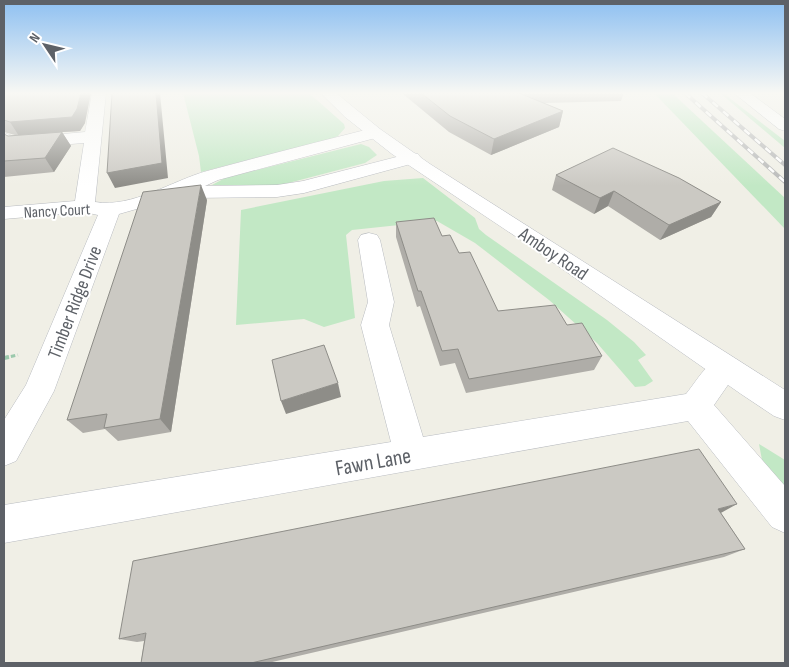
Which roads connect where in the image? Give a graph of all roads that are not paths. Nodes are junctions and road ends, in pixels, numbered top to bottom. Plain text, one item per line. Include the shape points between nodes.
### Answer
1 (94, 124) edge
2 (363, 124) edge
3 (373, 133) junction
4 (92, 137) junction
5 (4, 138) edge
6 (412, 158) junction
7 (172, 193) junction
8 (84, 206) junction
9 (110, 210) junction
10 (4, 213) edge
11 (368, 240) dead end
12 (724, 369) junction
13 (695, 406) junction
14 (785, 406) edge
15 (4, 450) edge
16 (411, 454) junction
17 (785, 514) edge
18 (4, 524) edge

1 - 4 street
2 - 3 street, Amboy Road
3 - 6 street, Amboy Road
3 - 7 street via 211,176
4 - 5 street via 18,143
4 - 8 street
6 - 7 street via 304,187
6 - 12 street, Amboy Road
7 - 9 street
8 - 9 street, Nancy Court
8 - 10 street, Nancy Court
9 - 15 street, Timber Ridge Drive via 39,391
11 - 16 street via 381,302 375,325
12 - 13 street
12 - 14 street, Amboy Road
13 - 16 street, Fawn Lane
13 - 17 street
16 - 18 street, Fawn Lane

